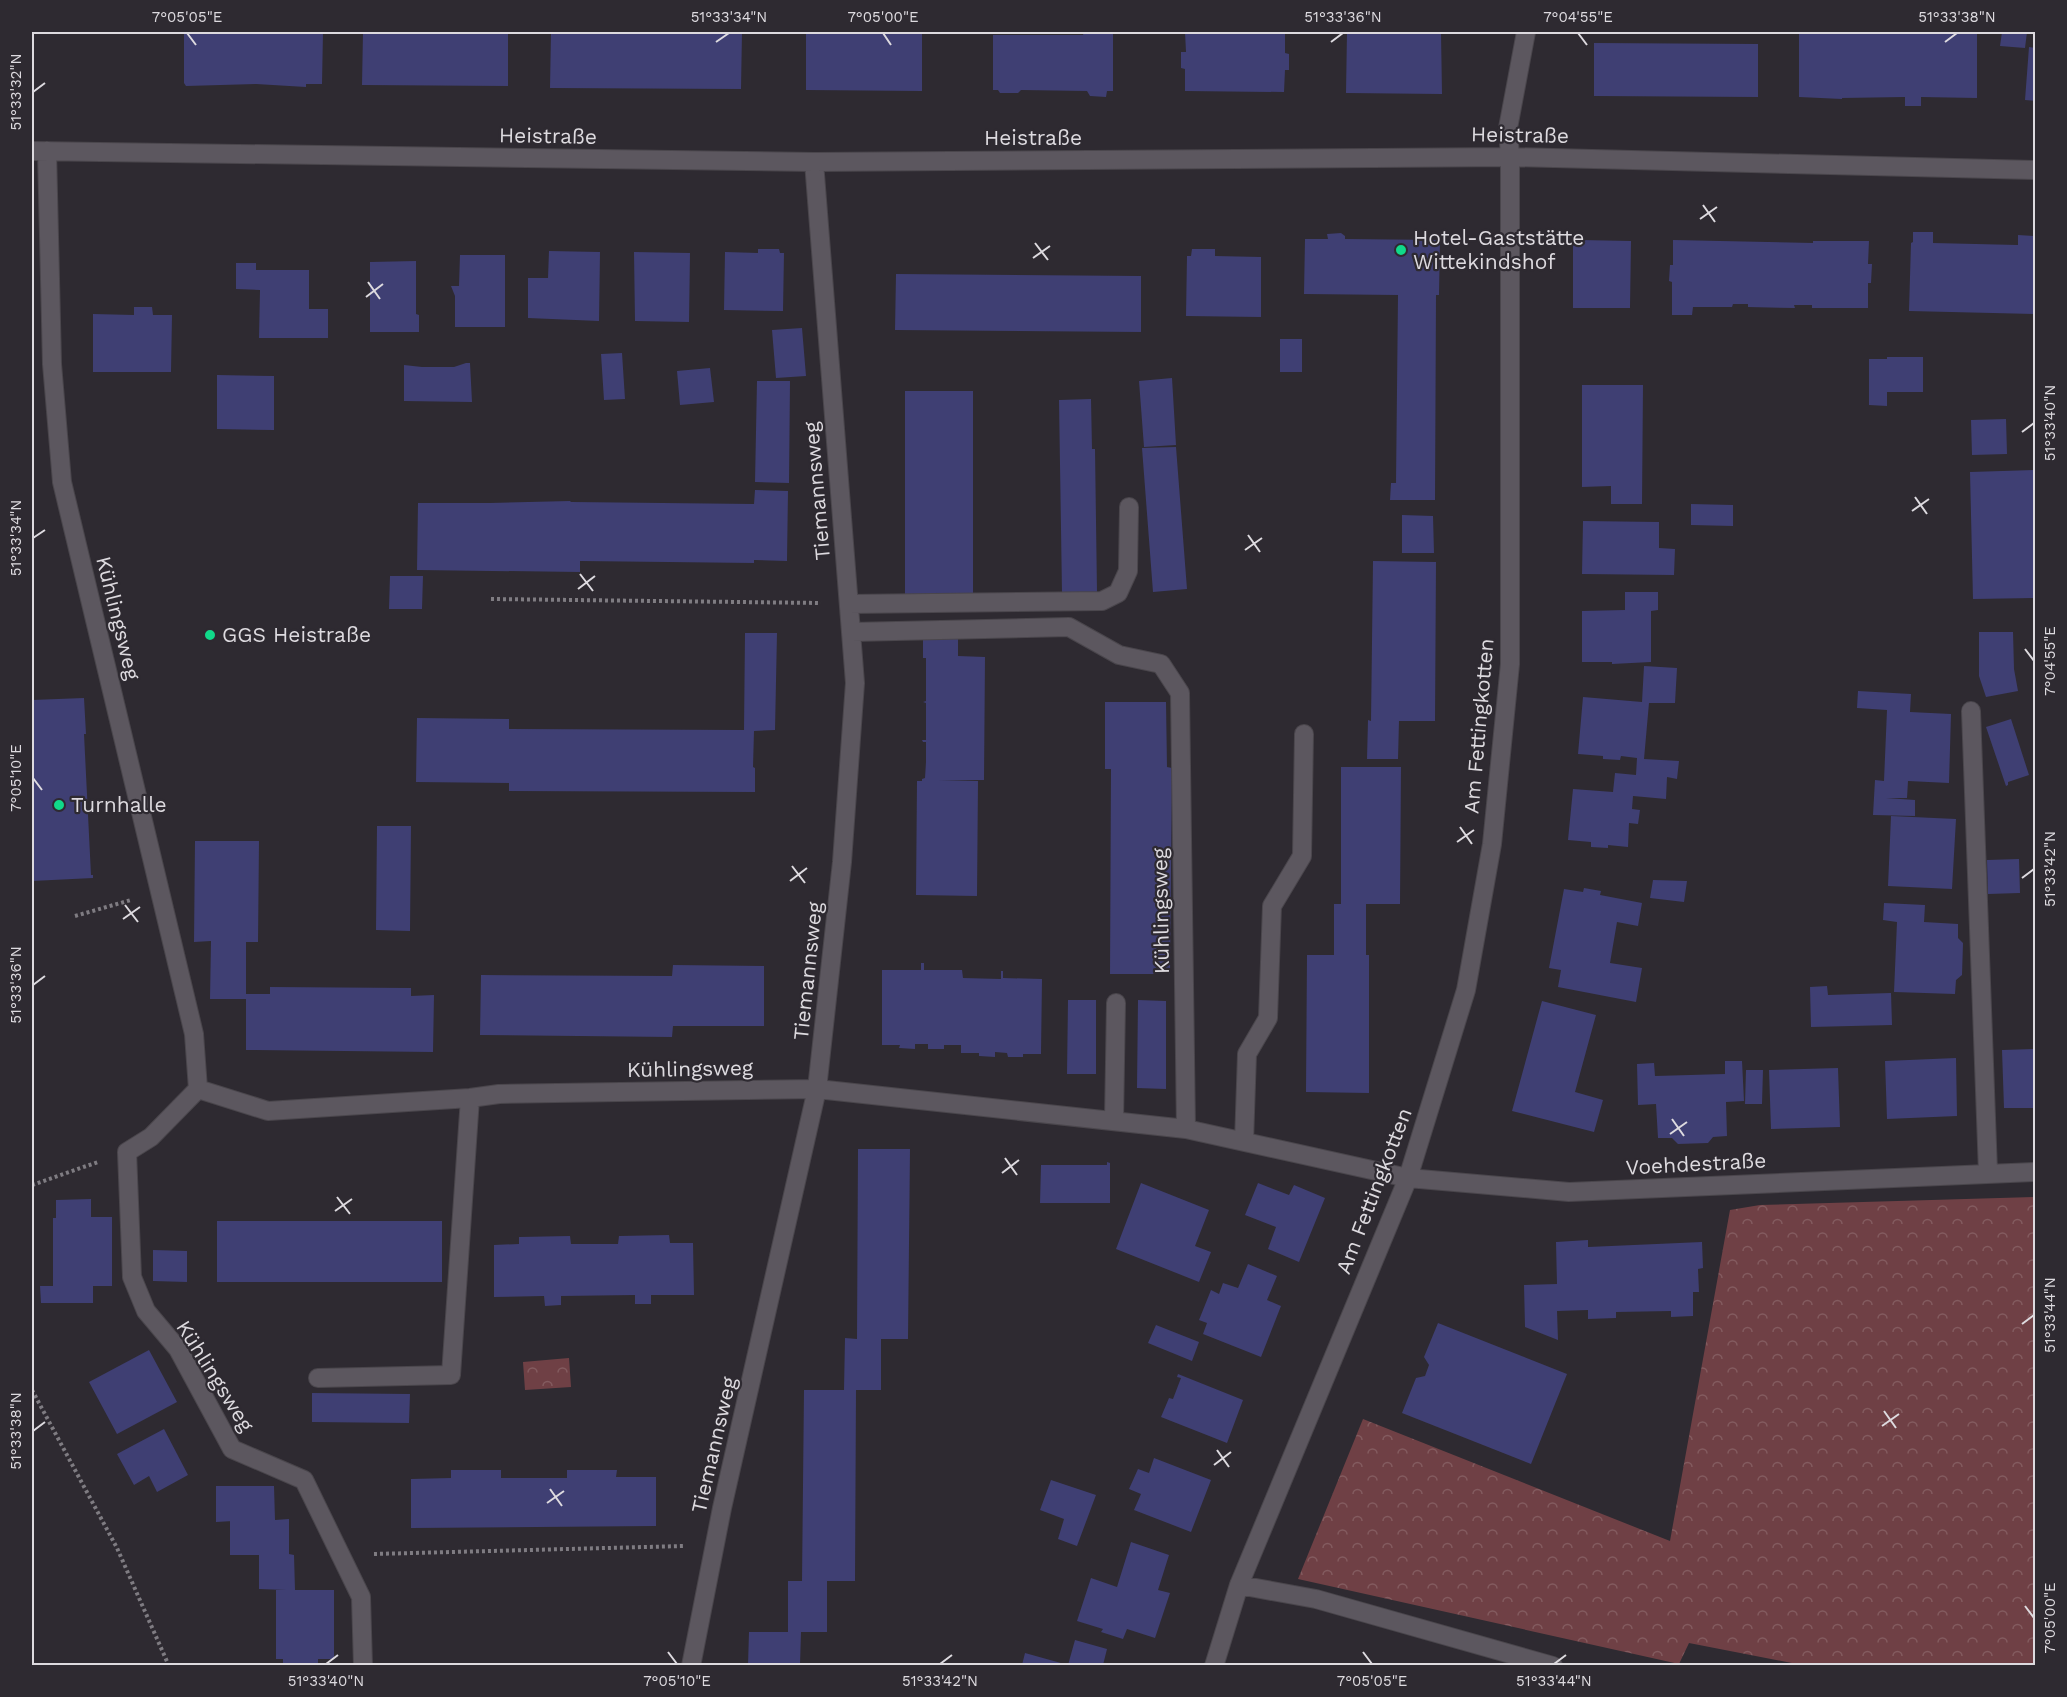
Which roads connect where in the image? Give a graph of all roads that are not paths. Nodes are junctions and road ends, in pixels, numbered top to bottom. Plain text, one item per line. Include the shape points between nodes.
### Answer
1 (1526, 32) edge
2 (39, 151) edge
3 (1510, 157) junction
4 (814, 162) junction
5 (2036, 170) edge
6 (1129, 507) dead end
7 (849, 604) junction
8 (852, 632) junction
9 (1971, 711) dead end
10 (1304, 734) dead end
11 (1116, 1003) dead end
12 (198, 1089) junction
13 (817, 1089) junction
14 (470, 1098) junction
15 (1114, 1121) junction
16 (1186, 1129) junction
17 (1244, 1142) junction
18 (1988, 1172) junction
19 (2036, 1172) edge
20 (1408, 1178) junction
21 (318, 1378) dead end
22 (1239, 1586) junction
23 (363, 1665) edge
24 (691, 1665) edge
25 (1214, 1665) edge
26 (1553, 1665) edge

1 - 3 street, Am Fettingkotten via 1508,128
2 - 4 street, Heistraße
2 - 12 street, Kühlingsweg via 62,483 194,1034
3 - 4 street, Heistraße
3 - 5 street, Heistraße
3 - 20 street, Am Fettingkotten via 1510,664 1492,844 1466,990
4 - 7 street, Tiemannsweg
6 - 7 street via 1128,571 1118,593 1102,601
7 - 8 street, Tiemannsweg
8 - 13 street, Tiemannsweg via 855,683 842,862
8 - 16 street, Kühlingsweg via 1069,627 1119,655 1161,664 1180,693
9 - 18 street
10 - 17 street via 1302,856 1272,906 1268,1018 1247,1054
11 - 15 street
12 - 14 street, Kühlingsweg via 268,1111
12 - 23 street, Kühlingsweg via 151,1137 127,1152 132,1277 146,1311 178,1349 232,1449 304,1480 361,1597
13 - 14 street, Kühlingsweg via 499,1094
13 - 15 street, Kühlingsweg
13 - 24 street, Tiemannsweg
14 - 21 street via 451,1375
15 - 16 street, Kühlingsweg
16 - 17 street, Kühlingsweg
17 - 20 street, Kühlingsweg
18 - 19 street, Voehdestraße
18 - 20 street, Voehdestraße via 1569,1192
20 - 22 street, Am Fettingkotten
22 - 25 street, Am Fettingkotten
22 - 26 street via 1316,1599

